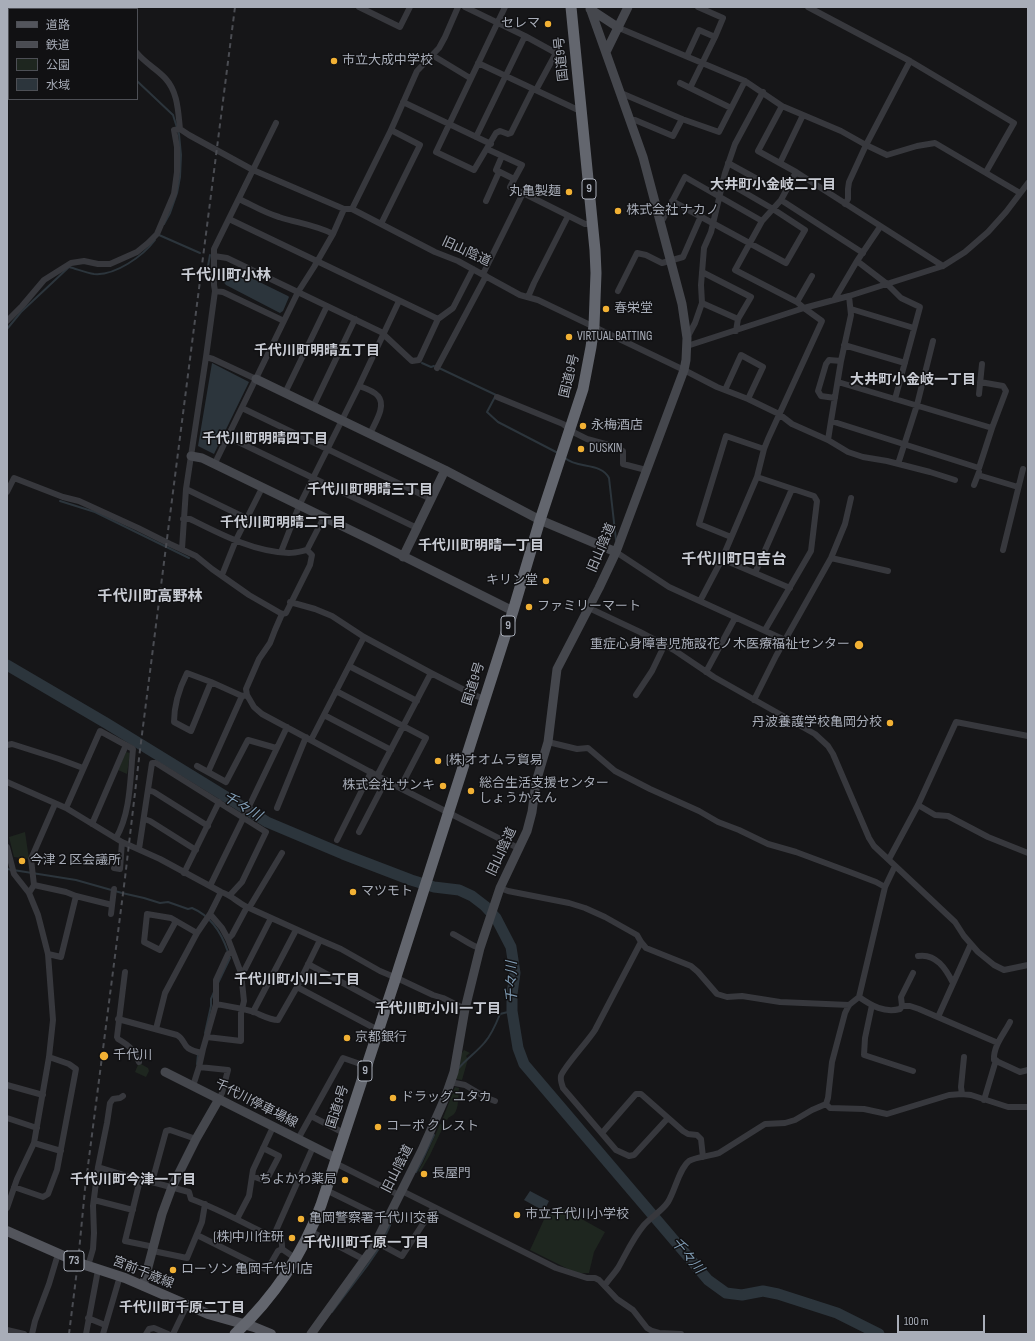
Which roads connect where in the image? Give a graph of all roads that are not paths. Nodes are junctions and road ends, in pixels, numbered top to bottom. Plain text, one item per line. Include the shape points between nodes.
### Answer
1 (359, 7) edge
2 (410, 7) edge
3 (458, 7) edge
4 (465, 7) edge
5 (505, 7) edge
6 (571, 7) edge
7 (589, 7) edge
8 (628, 7) edge
9 (698, 7) edge
10 (808, 7) edge
11 (497, 22) junction
12 (619, 28) junction
13 (525, 36) junction
14 (715, 37) junction
15 (606, 52) junction
16 (138, 55) edge
17 (432, 55) junction
18 (687, 56) junction
19 (910, 61) junction
20 (478, 63) junction
21 (702, 63) junction
22 (506, 76) junction
23 (470, 78) junction
24 (745, 81) junction
25 (680, 83) dead end
26 (690, 88) junction
27 (534, 89) junction
28 (762, 92) junction
29 (621, 93) junction
30 (403, 102) junction
31 (782, 106) junction
32 (731, 108) junction
33 (581, 109) junction
34 (803, 115) junction
35 (682, 119) junction
36 (630, 120) junction
37 (276, 123) dead end
38 (449, 124) junction
39 (180, 129) junction
40 (391, 130) junction
41 (476, 137) junction
42 (866, 145) junction
43 (489, 147) junction
44 (502, 156) junction
45 (728, 163) junction
46 (780, 163) junction
47 (253, 170) junction
48 (499, 172) junction
49 (796, 172) junction
50 (986, 172) junction
51 (514, 179) junction
52 (724, 180) junction
53 (759, 180) dead end
54 (1025, 189) edge
55 (522, 193) junction
56 (719, 197) junction
57 (239, 199) junction
58 (781, 200) junction
59 (486, 201) dead end
60 (672, 201) junction
61 (845, 204) junction
62 (344, 208) junction
63 (352, 209) junction
64 (773, 209) junction
65 (568, 216) junction
66 (701, 216) junction
67 (229, 219) junction
68 (660, 221) junction
69 (762, 221) junction
70 (712, 223) junction
71 (381, 224) junction
72 (592, 224) junction
73 (880, 227) junction
74 (333, 234) junction
75 (750, 242) junction
76 (863, 253) junction
77 (214, 256) junction
78 (670, 260) junction
79 (317, 261) junction
80 (857, 261) junction
81 (943, 266) junction
82 (473, 269) junction
83 (702, 272) junction
84 (484, 275) junction
85 (812, 276) dead end
86 (887, 284) junction
87 (215, 291) junction
88 (618, 291) dead end
89 (298, 292) junction
90 (849, 296) junction
91 (528, 297) junction
92 (834, 300) junction
93 (398, 301) junction
94 (798, 302) junction
95 (702, 303) junction
96 (327, 306) junction
97 (804, 308) junction
98 (851, 309) junction
99 (355, 319) junction
100 (438, 319) junction
101 (738, 319) junction
102 (7, 321) edge
103 (284, 321) junction
104 (594, 326) junction
105 (914, 328) junction
106 (736, 331) junction
107 (383, 334) junction
108 (933, 341) dead end
109 (687, 342) junction
110 (844, 345) junction
111 (206, 357) junction
112 (841, 362) junction
113 (905, 363) junction
114 (982, 364) dead end
115 (437, 368) dead end
116 (684, 370) junction
117 (256, 379) junction
118 (838, 382) junction
119 (980, 382) junction
120 (359, 386) junction
121 (726, 390) junction
122 (285, 393) junction
123 (979, 394) dead end
124 (497, 397) dead end
125 (835, 398) junction
126 (748, 399) junction
127 (896, 399) junction
128 (917, 405) junction
129 (313, 407) junction
130 (242, 408) junction
131 (779, 414) junction
132 (341, 420) junction
133 (831, 421) junction
134 (992, 428) junction
135 (569, 429) junction
136 (370, 434) junction
137 (228, 437) junction
138 (828, 440) junction
139 (905, 444) junction
140 (327, 449) junction
141 (764, 449) junction
142 (191, 456) junction
143 (898, 464) junction
144 (214, 465) junction
145 (1023, 469) dead end
146 (445, 470) junction
147 (646, 470) junction
148 (979, 471) junction
149 (313, 477) junction
150 (757, 477) junction
151 (955, 480) dead end
152 (974, 485) dead end
153 (1018, 487) junction
154 (262, 488) junction
155 (186, 489) junction
156 (792, 489) junction
157 (7, 492) edge
158 (851, 498) dead end
159 (431, 499) junction
160 (300, 506) junction
161 (246, 518) junction
162 (324, 518) junction
163 (183, 519) junction
164 (540, 520) junction
165 (417, 528) junction
166 (731, 537) junction
167 (236, 540) junction
168 (182, 549) junction
169 (307, 550) junction
170 (1003, 550) dead end
171 (281, 552) junction
172 (616, 552) junction
173 (404, 557) junction
174 (831, 558) junction
175 (722, 559) junction
176 (888, 571) dead end
177 (755, 573) junction
178 (222, 575) junction
179 (790, 588) junction
180 (700, 601) junction
181 (290, 602) junction
182 (589, 608) junction
183 (512, 611) junction
184 (282, 614) junction
185 (735, 618) junction
186 (765, 630) junction
187 (364, 636) junction
188 (785, 640) junction
189 (664, 644) junction
190 (349, 666) junction
191 (706, 672) junction
192 (431, 673) junction
193 (211, 682) junction
194 (336, 691) junction
195 (244, 696) junction
196 (636, 696) dead end
197 (484, 699) junction
198 (754, 700) junction
199 (417, 701) junction
200 (324, 715) junction
201 (403, 726) junction
202 (287, 727) junction
203 (1028, 736) edge
204 (308, 739) junction
205 (548, 742) junction
206 (7, 744) edge
207 (126, 745) junction
208 (276, 748) junction
209 (391, 750) junction
210 (197, 766) dead end
211 (83, 768) junction
212 (208, 772) junction
213 (371, 772) junction
214 (377, 776) junction
215 (386, 780) junction
216 (7, 782) edge
217 (400, 788) junction
218 (148, 790) junction
219 (220, 802) junction
220 (55, 804) junction
221 (918, 805) junction
222 (66, 808) junction
223 (277, 808) dead end
224 (448, 812) junction
225 (245, 816) junction
226 (144, 818) junction
227 (92, 824) junction
228 (208, 826) junction
229 (359, 832) dead end
230 (116, 838) junction
231 (336, 840) dead end
232 (122, 842) junction
233 (7, 847) edge
234 (518, 848) junction
235 (140, 849) junction
236 (196, 850) junction
237 (282, 853) dead end
238 (1028, 854) edge
239 (889, 859) junction
240 (895, 866) junction
241 (114, 868) dead end
242 (184, 873) junction
243 (34, 885) junction
244 (210, 886) junction
245 (885, 887) junction
246 (500, 888) junction
247 (114, 890) dead end
248 (221, 892) junction
249 (29, 893) junction
250 (230, 894) junction
251 (76, 896) junction
252 (112, 905) junction
253 (248, 907) junction
254 (111, 914) dead end
255 (210, 914) junction
256 (271, 918) junction
257 (176, 921) junction
258 (296, 930) junction
259 (197, 933) junction
260 (453, 934) dead end
261 (228, 939) junction
262 (320, 940) junction
263 (641, 942) junction
264 (970, 946) junction
265 (480, 948) junction
266 (233, 952) junction
267 (48, 954) junction
268 (918, 956) dead end
269 (308, 964) junction
270 (1028, 964) edge
271 (125, 972) dead end
272 (241, 973) junction
273 (913, 973) dead end
274 (395, 978) junction
275 (953, 983) junction
276 (297, 987) junction
277 (859, 997) junction
278 (216, 1004) junction
279 (386, 1005) junction
280 (849, 1005) junction
281 (872, 1005) junction
282 (902, 1006) junction
283 (242, 1009) junction
284 (465, 1009) junction
285 (253, 1012) junction
286 (938, 1017) junction
287 (118, 1019) junction
288 (1010, 1022) dead end
289 (156, 1029) junction
290 (378, 1030) junction
291 (207, 1037) junction
292 (998, 1042) junction
293 (202, 1053) junction
294 (964, 1057) dead end
295 (49, 1058) junction
296 (996, 1060) junction
297 (139, 1062) dead end
298 (366, 1066) junction
299 (199, 1067) junction
300 (1028, 1070) edge
301 (913, 1071) dead end
302 (165, 1072) dead end
303 (450, 1082) junction
304 (7, 1085) edge
305 (193, 1086) junction
306 (962, 1094) junction
307 (43, 1095) junction
308 (123, 1096) dead end
309 (219, 1099) junction
310 (984, 1100) junction
311 (494, 1101) dead end
312 (826, 1104) junction
313 (1028, 1107) edge
314 (311, 1116) junction
315 (7, 1118) edge
316 (668, 1118) junction
317 (273, 1127) junction
318 (37, 1128) junction
319 (345, 1132) junction
320 (602, 1132) junction
321 (196, 1139) junction
322 (298, 1139) junction
323 (34, 1143) junction
324 (313, 1147) junction
325 (263, 1148) junction
326 (61, 1151) junction
327 (703, 1157) junction
328 (336, 1161) junction
329 (98, 1167) junction
330 (252, 1176) junction
331 (140, 1180) junction
332 (152, 1182) junction
333 (14, 1187) junction
334 (172, 1187) junction
335 (326, 1190) junction
336 (403, 1193) junction
337 (94, 1200) junction
338 (206, 1204) junction
339 (434, 1207) junction
340 (7, 1208) edge
341 (133, 1210) junction
342 (237, 1219) junction
343 (387, 1220) junction
344 (7, 1231) edge
345 (310, 1231) junction
346 (197, 1235) junction
347 (274, 1235) junction
348 (379, 1244) junction
349 (153, 1249) junction
350 (282, 1249) junction
351 (58, 1254) junction
352 (295, 1258) junction
353 (365, 1260) junction
354 (93, 1268) junction
355 (120, 1276) junction
356 (605, 1285) junction
357 (143, 1286) junction
358 (187, 1305) junction
359 (88, 1318) junction
360 (245, 1324) junction
361 (105, 1325) junction
362 (7, 1330) edge
363 (24, 1334) edge
364 (32, 1334) edge
365 (86, 1334) edge
366 (103, 1334) edge
367 (146, 1334) edge
368 (168, 1334) edge
369 (173, 1334) edge
370 (235, 1334) edge
371 (271, 1334) edge
372 (311, 1334) edge
373 (681, 1334) edge

1 - 2 street via 400,27
3 - 17 street via 445,37
4 - 11 street
5 - 11 street
6 - 33 highway, 国道9号 / 9
7 - 12 street
7 - 15 street
8 - 12 street
9 - 14 street via 723,18
10 - 19 street
11 - 13 street
11 - 20 street
12 - 15 street
12 - 18 street
13 - 22 street
13 - 27 street via 556,54
14 - 18 street via 700,30
14 - 21 street
15 - 29 street
16 - 39 street via 172,87 177,100
17 - 23 street
17 - 30 street via 417,71
18 - 21 street
19 - 42 street
19 - 50 street via 1014,123
20 - 22 street
20 - 23 street
21 - 24 street
21 - 26 street
22 - 27 street
22 - 41 street
23 - 38 street
24 - 28 street
24 - 32 street
25 - 26 street
26 - 32 street
27 - 33 street
27 - 43 street via 511,133 496,132
28 - 31 street
28 - 45 street
29 - 35 street
29 - 36 street
30 - 38 street
30 - 40 street
31 - 34 street
31 - 46 street via 758,151
32 - 35 street via 719,132
33 - 72 highway, 国道9号 / 9
34 - 42 street
34 - 46 street
35 - 36 street via 673,136
36 - 68 street via 643,156
37 - 47 street
38 - 41 street
38 - 43 street via 436,152 474,170
39 - 47 street, 旧山陰道
39 - 102 street via 174,130 177,147 174,194 156,234 148,243 137,252 110,264 71,262 44,280
40 - 63 street
40 - 71 street via 420,145
41 - 43 street
42 - 50 street via 887,155 935,143
42 - 61 street via 849,182 848,199
43 - 44 street
44 - 48 street via 496,170
44 - 51 street via 522,165
45 - 52 street
45 - 53 street
46 - 49 street
47 - 57 street
47 - 62 street, 旧山陰道
48 - 51 street
48 - 59 street
49 - 58 street
49 - 61 street
50 - 54 street
51 - 55 street via 510,187
52 - 56 street
52 - 64 street
54 - 81 street via 988,232 965,252
55 - 65 street
55 - 84 street
56 - 60 street via 685,177
56 - 69 street
56 - 70 street
57 - 67 street
57 - 74 street via 278,217
58 - 64 street
58 - 76 street
60 - 66 street
60 - 68 street
61 - 73 street
62 - 63 street, 旧山陰道
62 - 74 street
63 - 71 street, 旧山陰道
64 - 69 street
64 - 75 street via 805,230 786,263
65 - 72 street via 584,224
65 - 91 street
66 - 70 street
66 - 78 street via 683,257
67 - 77 street via 214,249
67 - 79 street
68 - 78 street
69 - 75 street
70 - 75 street
70 - 83 street via 704,248
71 - 82 street, 旧山陰道
72 - 104 highway, 国道9号 / 9 via 596,273
73 - 76 street
73 - 81 street
74 - 79 street
75 - 94 street via 735,270
76 - 80 street
77 - 87 street
77 - 89 street via 227,258
78 - 88 street via 662,263 646,255 637,254
78 - 109 street via 682,304
79 - 89 street
79 - 93 street
80 - 86 street
80 - 92 street
81 - 86 street
82 - 84 street, 旧山陰道
82 - 100 street via 454,308
83 - 95 street
83 - 101 street via 751,297
84 - 91 street, 旧山陰道
84 - 115 street
85 - 94 street
86 - 90 street
86 - 105 street via 901,298 920,307
87 - 103 street via 223,292
87 - 111 street
89 - 96 street
89 - 103 street
90 - 92 street
90 - 98 street
91 - 104 street, 旧山陰道
92 - 97 street
93 - 100 street
93 - 107 street
94 - 97 street
95 - 101 street
95 - 109 street
96 - 99 street
96 - 122 street
97 - 106 street
97 - 131 street via 822,321
98 - 105 street
98 - 110 street
99 - 107 street
99 - 129 street
100 - 107 street via 419,360 412,361
101 - 106 street
103 - 117 street
104 - 116 street, 旧山陰道
104 - 135 highway, 国道9号 / 9 via 586,377
105 - 113 street
106 - 109 street
107 - 120 street
108 - 128 street
109 - 116 street
110 - 112 street
110 - 113 street
111 - 117 street
111 - 142 street
112 - 118 street
112 - 125 street via 829,360 818,390 821,396
113 - 127 street
114 - 119 street
116 - 121 street
116 - 147 street, 旧山陰道
117 - 122 street
117 - 130 street
118 - 125 street
118 - 127 street
119 - 123 street
119 - 134 street via 1004,386 1006,391
120 - 132 street
120 - 136 street via 375,394 381,402
121 - 126 street
121 - 126 street via 741,355 763,368
122 - 129 street
124 - 135 street
125 - 133 street
126 - 131 street
127 - 128 street
128 - 134 street
128 - 139 street
129 - 132 street
130 - 137 street
130 - 140 street
131 - 138 street via 792,424
131 - 141 street
132 - 136 street
132 - 140 street
133 - 138 street
133 - 139 street
134 - 148 street
135 - 147 street via 587,439 616,447 623,451 623,464
135 - 164 highway, 国道9号 / 9
136 - 146 street
137 - 144 street
137 - 149 street
138 - 143 street via 848,452
139 - 143 street
139 - 148 street
140 - 149 street
140 - 159 street
141 - 150 street
141 - 166 street via 726,436 699,524
142 - 144 street via 202,458
142 - 155 street
143 - 151 street
144 - 154 street
145 - 153 street
146 - 159 street
146 - 164 street
147 - 172 street, 旧山陰道
148 - 152 street
148 - 153 street
149 - 160 street
149 - 165 street
150 - 156 street
150 - 166 street
153 - 170 street
154 - 160 street
154 - 161 street
155 - 161 street
155 - 163 street
156 - 177 street
156 - 179 street via 814,496 817,501 811,551
157 - 168 street via 14,478 79,501
158 - 174 street via 845,524
159 - 165 street
160 - 162 street
160 - 171 street
161 - 167 street
162 - 169 street
162 - 173 street
163 - 167 street via 190,519
163 - 168 street
164 - 172 street
164 - 183 highway, 国道9号 / 9
165 - 173 street
166 - 175 street
167 - 171 street
167 - 178 street
168 - 178 street
169 - 171 street
169 - 181 street via 312,555 310,565
172 - 180 street via 670,587
172 - 182 street, 旧山陰道
173 - 183 street
174 - 176 street
174 - 188 street
175 - 177 street
175 - 180 street
177 - 179 street
178 - 184 street via 249,595
179 - 186 street
180 - 185 street
181 - 184 street via 286,613
181 - 187 street via 332,616
182 - 189 street
182 - 205 street, 旧山陰道 via 557,669
183 - 197 highway, 国道9号 / 9
184 - 195 street
185 - 186 street
185 - 191 street
186 - 188 street
187 - 190 street
187 - 192 street
188 - 198 street
189 - 191 street
189 - 196 street via 652,671
190 - 194 street
190 - 199 street
191 - 198 street
192 - 197 street
192 - 199 street
193 - 193 street via 187,673 174,708 174,722 191,731
193 - 195 street
194 - 200 street
194 - 201 street
195 - 202 street via 262,714
195 - 212 street
197 - 224 highway, 国道9号 / 9
198 - 239 street via 802,726 828,746 868,838
199 - 201 street
200 - 204 street
200 - 209 street
201 - 209 street
201 - 217 street via 426,738
202 - 204 street
202 - 208 street
203 - 221 street via 956,722
204 - 213 street
204 - 223 street
205 - 234 street, 旧山陰道 via 536,782 527,831
205 - 245 street via 577,749 588,748 615,771 718,822 768,844 848,871
206 - 211 street
207 - 211 street via 100,731
207 - 227 street
207 - 230 street via 133,748 127,808
208 - 212 street via 248,740 226,782
208 - 225 street
209 - 214 street
210 - 212 street
211 - 222 street
213 - 214 street
213 - 231 street
214 - 215 street
215 - 217 street
215 - 229 street
216 - 220 street
217 - 224 street
218 - 219 street via 152,763 156,763
218 - 226 street
218 - 228 street
219 - 225 street
219 - 228 street
220 - 222 street
220 - 243 street via 31,859
221 - 238 street via 935,814 948,816
221 - 239 street
222 - 227 street
224 - 234 street
224 - 274 highway, 国道9号 / 9
225 - 244 street
225 - 250 street via 266,832 242,882
226 - 235 street
226 - 236 street
227 - 230 street
228 - 236 street
230 - 232 street
232 - 235 street
232 - 241 street via 120,870
233 - 249 street via 14,874
234 - 246 street, 旧山陰道
235 - 242 street
236 - 242 street
237 - 253 street
239 - 240 street
240 - 245 street
240 - 264 street via 955,922
242 - 244 street
243 - 249 street
243 - 251 street
244 - 248 street
245 - 277 street
246 - 263 street via 584,908 637,935
246 - 265 street, 旧山陰道
247 - 252 street
248 - 250 street
248 - 255 street
249 - 267 street via 38,915
250 - 253 street via 236,901
251 - 252 street
251 - 267 street via 61,957
252 - 254 street
253 - 256 street
253 - 261 street
255 - 259 street
255 - 261 street
256 - 258 street
256 - 272 street
257 - 257 street via 147,914 144,942 160,950
257 - 259 street
258 - 262 street
258 - 285 street
259 - 289 street via 165,992
260 - 265 street
261 - 266 street
262 - 269 street
262 - 274 street
263 - 280 street via 646,948 691,966 717,994 780,1002
263 - 320 street via 595,1030 561,1075 563,1088
264 - 270 street via 1004,970
264 - 275 street
265 - 284 street, 旧山陰道
266 - 272 street
266 - 278 street via 228,954 216,980
267 - 295 street via 53,1020
268 - 275 street via 934,959 945,968
269 - 276 street
269 - 279 street
271 - 287 street
272 - 283 street via 244,1001
273 - 282 street via 901,997
274 - 279 highway, 国道9号 / 9
274 - 284 street
275 - 286 street
276 - 285 street via 278,1020
276 - 290 street
277 - 280 street
277 - 281 street
278 - 283 street
278 - 291 street
279 - 290 highway, 国道9号 / 9
280 - 312 street via 832,1062
281 - 282 street via 889,1011 900,1009
281 - 301 street via 864,1055
282 - 286 street via 910,1006
283 - 285 street
283 - 291 street via 241,1042
284 - 303 street, 旧山陰道
286 - 292 street
287 - 289 street
287 - 297 street via 117,1037 129,1045
288 - 292 street
289 - 293 street via 177,1035 192,1051
290 - 298 highway, 国道9号 / 9
291 - 293 street
292 - 296 street via 994,1056
293 - 299 street
294 - 306 street via 960,1087
295 - 307 street
295 - 326 street via 76,1069
296 - 300 street via 1020,1072
296 - 310 street
298 - 314 street via 343,1058
298 - 319 highway, 国道9号 / 9
299 - 305 street
299 - 309 street via 228,1070
302 - 305 street, 千代川停車場線
303 - 311 street via 465,1085
303 - 336 street, 旧山陰道
304 - 307 street
305 - 309 street, 千代川停車場線
306 - 310 street
306 - 312 street via 949,1095 886,1114 864,1109 830,1108
307 - 318 street
308 - 329 street via 113,1098 110,1103
309 - 317 street, 千代川停車場線
309 - 321 street
310 - 313 street via 1008,1107
312 - 327 street via 795,1120 765,1124 719,1153
314 - 319 street
314 - 322 street
315 - 318 street
316 - 320 street via 641,1094 636,1094
316 - 320 street via 634,1155 629,1156 616,1150
316 - 327 street via 688,1134 701,1138
317 - 322 street, 千代川停車場線
317 - 325 street
318 - 323 street
319 - 328 highway, 国道9号 / 9
321 - 332 street via 166,1131
321 - 334 street
322 - 324 street, 千代川停車場線
323 - 326 street
323 - 333 street
324 - 328 street, 千代川停車場線
324 - 347 street
325 - 330 street
325 - 330 street via 279,1156 266,1181
326 - 333 street via 48,1194 43,1197
327 - 356 street via 693,1159 684,1167 668,1201 635,1237
328 - 335 highway, 国道9号 / 9
328 - 336 street
329 - 331 street
329 - 337 street
330 - 342 street via 249,1196
331 - 332 street
331 - 341 street
332 - 334 street
333 - 340 street
334 - 338 street via 189,1192 191,1199
334 - 349 street
335 - 343 street
335 - 345 highway, 国道9号 / 9
336 - 339 street
336 - 343 street, 旧山陰道
337 - 341 street
337 - 354 street
338 - 342 street
338 - 346 street
339 - 348 street via 402,1256
339 - 356 street via 556,1268 595,1278
341 - 349 street via 125,1241
342 - 347 street via 264,1233
343 - 348 street, 旧山陰道
344 - 351 main road, 宮前千歳線 / 73
345 - 352 highway, 国道9号 / 9
345 - 353 street
346 - 349 street via 187,1258
346 - 350 street via 267,1270 278,1251
347 - 350 street via 281,1239
348 - 353 street, 旧山陰道
349 - 357 street
350 - 352 street
351 - 354 main road, 宮前千歳線 / 73
351 - 364 street
352 - 360 highway, 国道9号 / 9 via 275,1289
353 - 372 street, 旧山陰道
354 - 355 main road, 宮前千歳線 / 73
354 - 359 street
355 - 357 main road, 宮前千歳線 / 73
355 - 361 street
356 - 373 street via 633,1310 647,1328 659,1333
357 - 358 main road, 宮前千歳線 / 73
358 - 360 main road, 宮前千歳線 / 73
358 - 369 street
359 - 361 street
359 - 365 street
360 - 370 highway, 国道9号 / 9
360 - 371 main road, 宮前千歳線 / 73
361 - 366 street
362 - 363 street
367 - 368 street via 149,1329 154,1328

